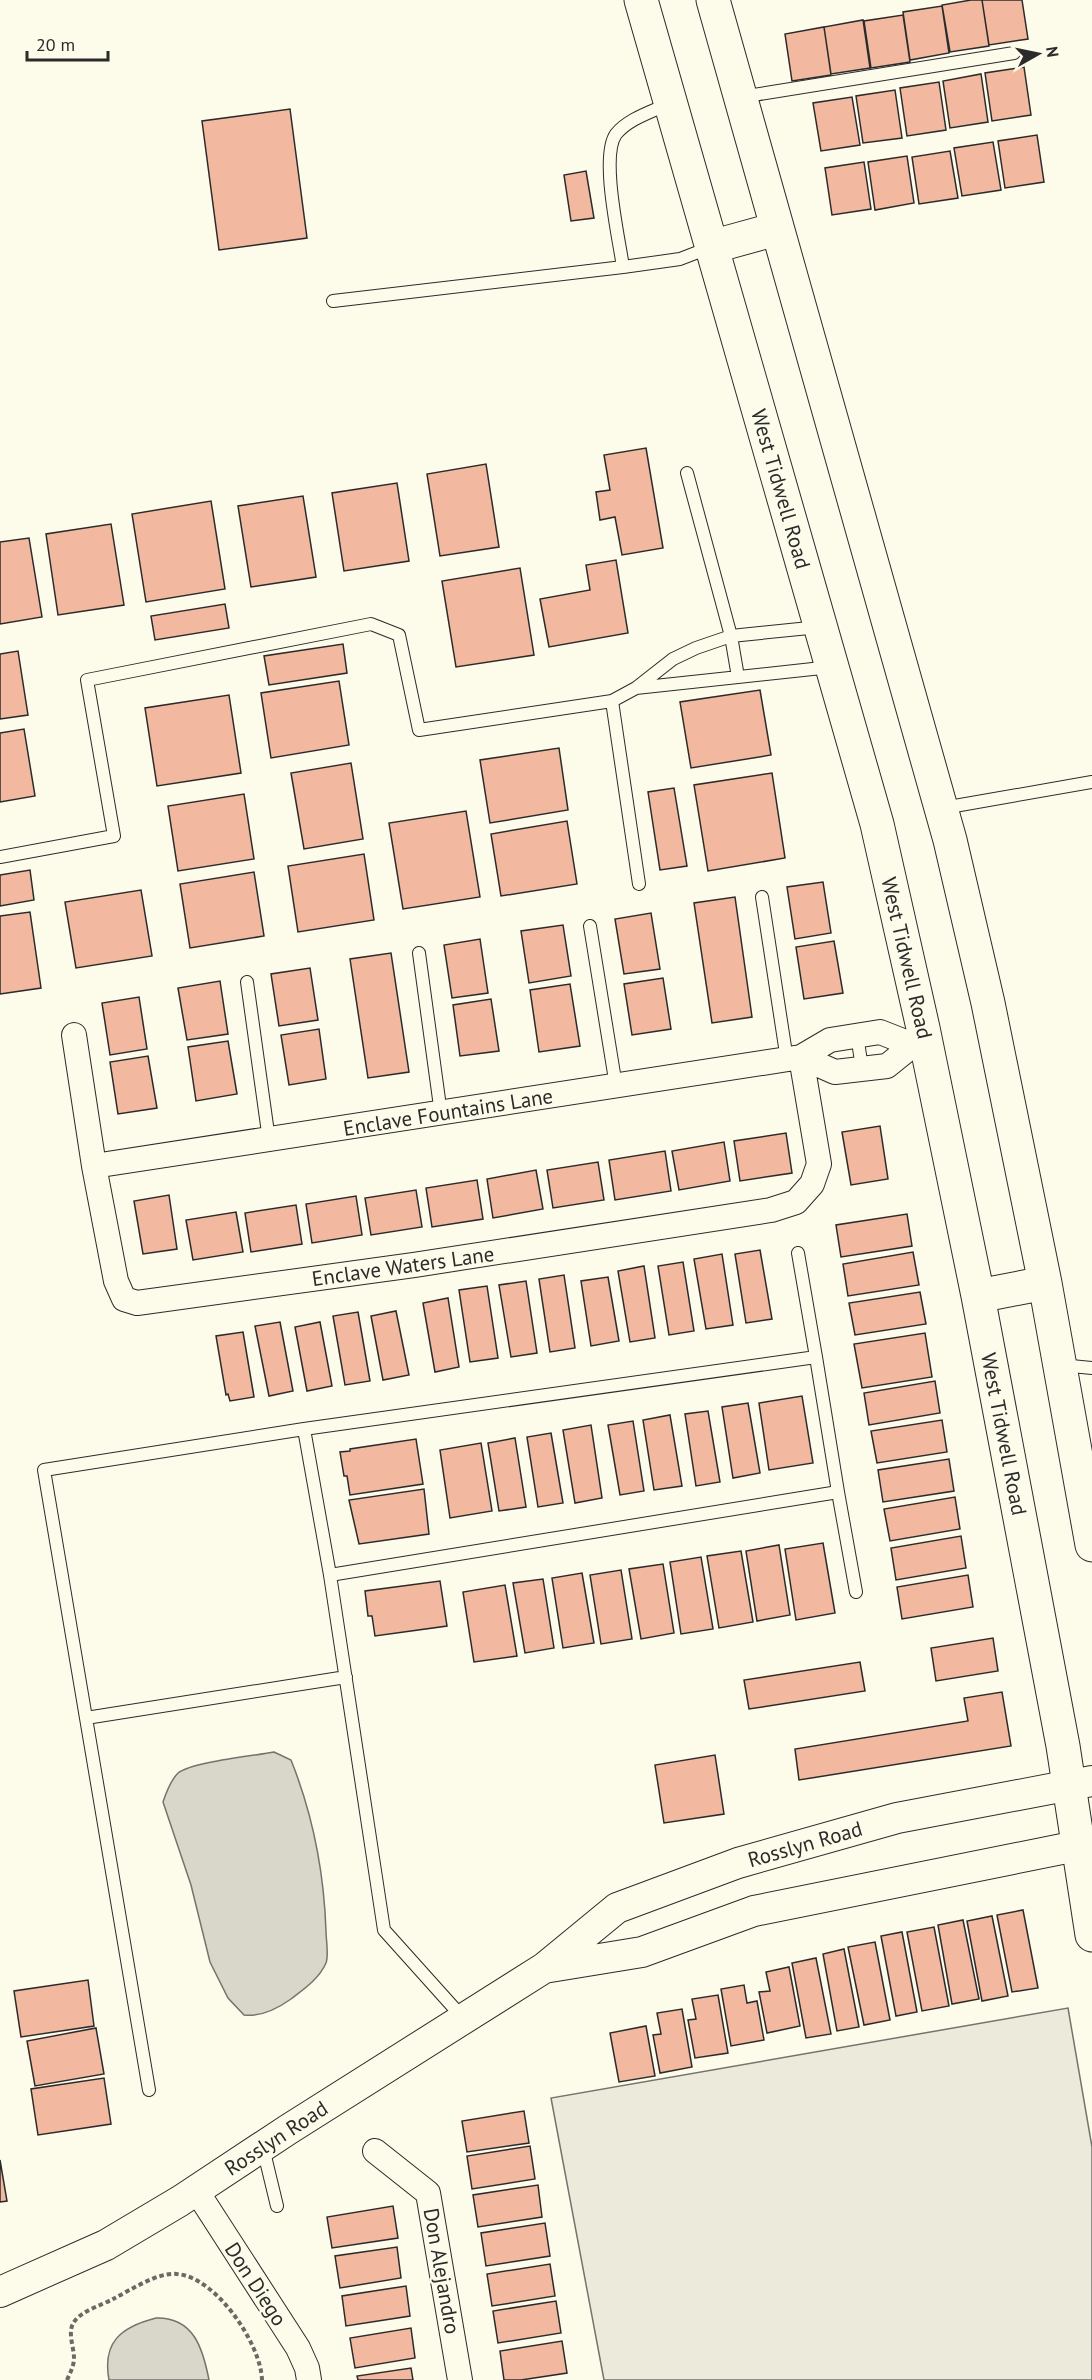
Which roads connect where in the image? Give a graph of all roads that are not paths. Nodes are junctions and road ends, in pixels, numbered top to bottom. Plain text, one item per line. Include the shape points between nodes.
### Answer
1 (641, 0) edge
2 (713, 0) edge
3 (1014, 53) dead end
4 (740, 98) junction
5 (672, 103) junction
6 (776, 229) junction
7 (711, 247) junction
8 (623, 267) junction
9 (333, 301) dead end
10 (687, 473) dead end
11 (820, 627) junction
12 (731, 636) junction
13 (832, 666) junction
14 (738, 677) junction
15 (636, 688) junction
16 (612, 700) junction
17 (1092, 782) edge
18 (941, 808) junction
19 (0, 857) edge
20 (639, 884) dead end
21 (762, 897) dead end
22 (590, 926) dead end
23 (419, 953) dead end
24 (247, 982) dead end
25 (74, 1035) dead end
26 (857, 1035) junction
27 (919, 1044) junction
28 (794, 1058) junction
29 (862, 1068) junction
30 (616, 1086) junction
31 (441, 1114) junction
32 (269, 1140) junction
33 (94, 1166) junction
34 (798, 1253) dead end
35 (1044, 1283) junction
36 (978, 1296) junction
37 (816, 1357) junction
38 (1059, 1365) junction
39 (1092, 1368) edge
40 (304, 1429) junction
41 (838, 1492) junction
42 (1092, 1545) edge
43 (330, 1575) junction
44 (856, 1592) dead end
45 (346, 1677) junction
46 (86, 1718) junction
47 (1080, 1783) edge
48 (1085, 1844) edge
49 (1092, 1935) edge
50 (544, 1968) junction
51 (464, 2019) junction
52 (149, 2090) dead end
53 (262, 2147) junction
54 (375, 2151) dead end
55 (196, 2190) junction
56 (277, 2206) dead end
57 (0, 2292) edge
58 (309, 2380) edge
59 (460, 2380) edge

1 - 5 main road, West Tidwell Road
2 - 4 main road
3 - 4 lane
4 - 6 main road
5 - 7 main road, West Tidwell Road
5 - 8 lane via 633,120 616,135 610,152 609,176
6 - 7 main road
6 - 18 main road
7 - 8 lane via 680,259
7 - 11 main road, West Tidwell Road
8 - 9 lane
10 - 12 lane
11 - 12 lane
11 - 13 main road, West Tidwell Road
12 - 14 lane
12 - 15 lane via 673,659
13 - 14 lane
13 - 27 main road, West Tidwell Road via 877,824
14 - 15 lane
15 - 16 lane
16 - 19 lane via 419,730 399,635 371,624 87,680 114,836
16 - 20 lane
17 - 18 lane
18 - 35 main road via 988,1003
21 - 28 lane
22 - 30 lane
23 - 31 lane
24 - 32 lane
25 - 33 street, Enclave Waters Lane
26 - 27 street, Enclave Fountains Lane via 880,1032
26 - 28 street, Enclave Fountains Lane via 830,1040
26 - 29 lane
27 - 29 street via 887,1066
27 - 36 main road, West Tidwell Road
28 - 29 street via 835,1072
28 - 30 street, Enclave Fountains Lane
28 - 33 street, Enclave Waters Lane via 819,1164 812,1184 796,1202 771,1210 137,1303 124,1299 116,1281
30 - 31 street, Enclave Fountains Lane
31 - 32 street, Enclave Fountains Lane
32 - 33 street, Enclave Fountains Lane
34 - 37 lane
35 - 36 main road
35 - 38 main road
36 - 47 main road, West Tidwell Road via 1063,1746
37 - 40 lane
37 - 41 lane
38 - 39 lane
38 - 42 main road
40 - 43 lane
40 - 46 lane via 44,1470
41 - 43 lane
41 - 44 lane
43 - 45 lane
45 - 46 lane
45 - 51 lane via 384,1930
46 - 52 lane
47 - 48 main road, West Tidwell Road
47 - 50 street, Rosslyn Road via 897,1818 738,1863 617,1908
48 - 49 main road, West Tidwell Road
48 - 50 street, Rosslyn Road via 754,1911 642,1952
50 - 51 street, Rosslyn Road
51 - 53 street, Rosslyn Road
53 - 55 street, Rosslyn Road
53 - 56 lane
54 - 59 street, Don Alejandro via 428,2193
55 - 57 street, Rosslyn Road via 106,2245
55 - 58 street, Don Diego via 298,2348

